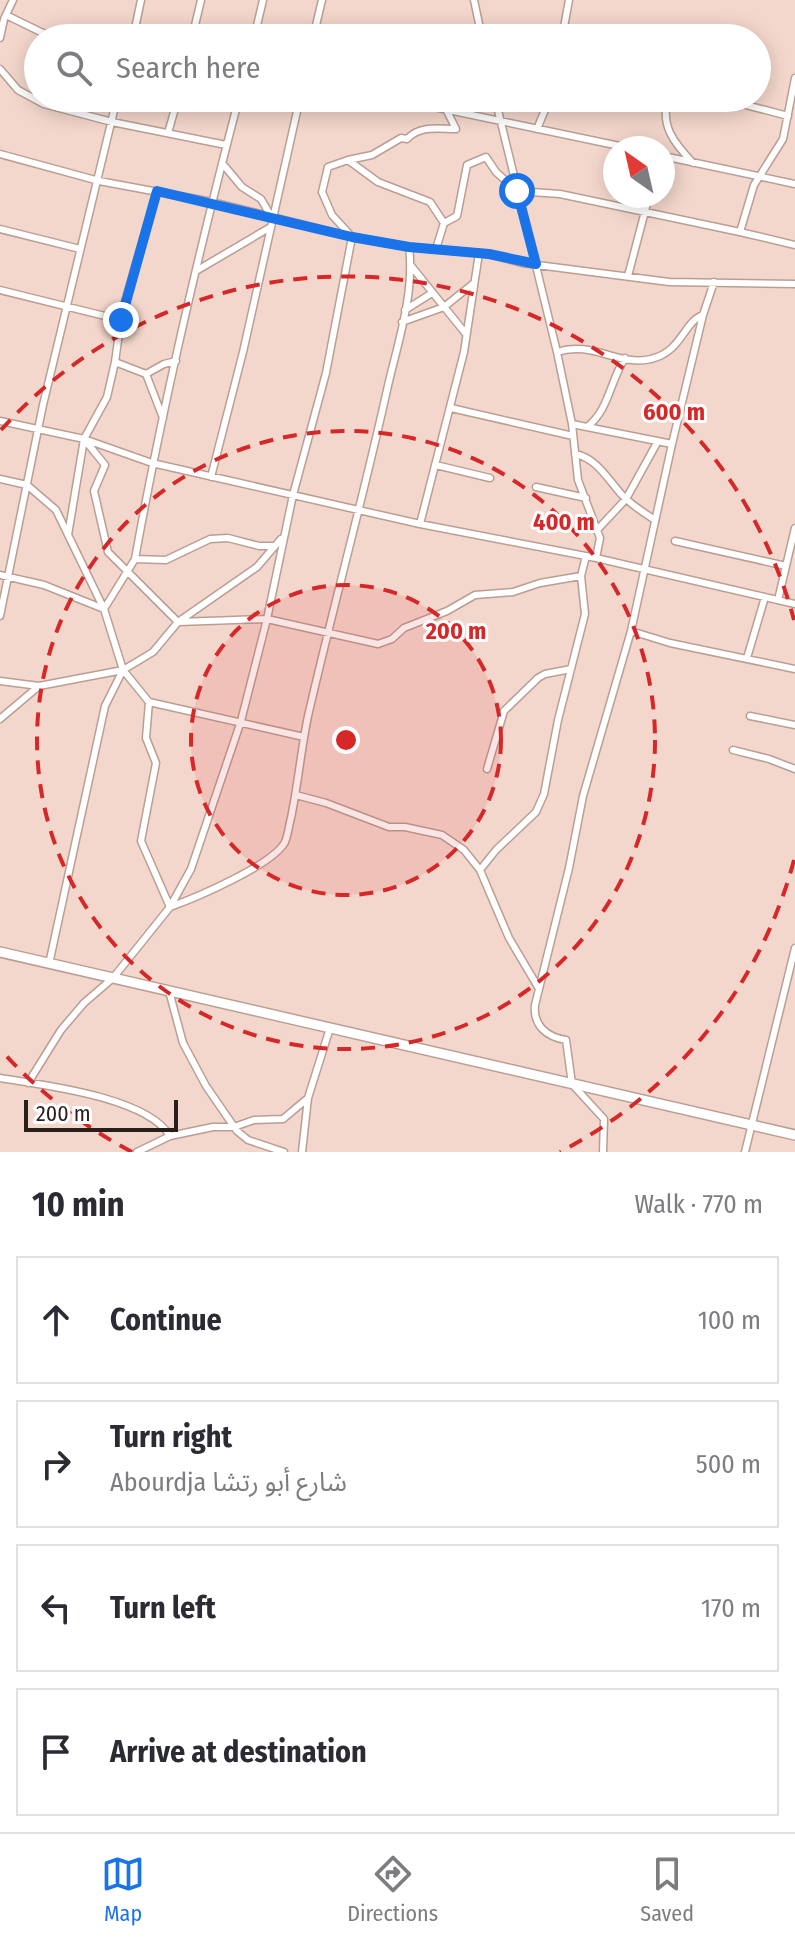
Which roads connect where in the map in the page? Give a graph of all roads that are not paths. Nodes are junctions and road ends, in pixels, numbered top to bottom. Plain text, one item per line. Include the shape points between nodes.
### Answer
1 (13, 0) edge
2 (141, 0) edge
3 (201, 0) edge
4 (263, 0) edge
5 (322, 0) edge
6 (474, 0) edge
7 (569, 0) edge
8 (6, 15) junction
9 (24, 24) edge
10 (136, 24) edge
11 (195, 24) edge
12 (257, 24) edge
13 (316, 24) edge
14 (479, 24) edge
15 (565, 24) edge
16 (0, 38) edge
17 (1, 72) edge
18 (795, 78) edge
19 (24, 93) edge
20 (76, 112) edge
21 (114, 112) edge
22 (175, 112) edge
23 (235, 112) edge
24 (297, 112) edge
25 (448, 112) edge
26 (452, 112) edge
27 (498, 112) edge
28 (544, 112) edge
29 (664, 112) edge
30 (771, 112) edge
31 (788, 116) junction
32 (112, 122) junction
33 (500, 122) junction
34 (537, 129) junction
35 (168, 133) junction
36 (603, 143) edge
37 (226, 145) junction
38 (0, 154) edge
39 (675, 159) edge
40 (348, 160) junction
41 (222, 163) junction
42 (693, 163) junction
43 (759, 178) junction
44 (99, 181) junction
45 (795, 184) edge
46 (157, 191) junction
47 (517, 191) junction
48 (212, 202) junction
49 (646, 208) edge
50 (645, 212) junction
51 (272, 218) junction
52 (444, 223) junction
53 (269, 228) junction
54 (0, 229) edge
55 (740, 232) junction
56 (352, 237) junction
57 (795, 245) edge
58 (409, 247) junction
59 (80, 249) junction
60 (436, 249) junction
61 (479, 253) junction
62 (536, 264) junction
63 (412, 267) junction
64 (196, 271) junction
65 (628, 276) junction
66 (714, 282) junction
67 (474, 283) junction
68 (795, 284) edge
69 (0, 290) edge
70 (432, 293) junction
71 (67, 306) junction
72 (444, 307) junction
73 (404, 311) junction
74 (703, 315) junction
75 (121, 320) junction
76 (402, 322) junction
77 (466, 334) junction
78 (557, 352) junction
79 (625, 358) junction
80 (176, 361) junction
81 (115, 362) junction
82 (146, 374) junction
83 (451, 408) junction
84 (163, 418) junction
85 (0, 421) edge
86 (572, 424) junction
87 (587, 427) junction
88 (38, 429) junction
89 (573, 436) junction
90 (84, 439) junction
91 (658, 441) junction
92 (672, 444) junction
93 (575, 454) junction
94 (152, 463) junction
95 (436, 465) junction
96 (211, 477) junction
97 (490, 478) dead end
98 (0, 479) edge
99 (27, 485) junction
100 (536, 487) dead end
101 (293, 495) junction
102 (586, 498) junction
103 (626, 499) junction
104 (360, 510) junction
105 (655, 520) junction
106 (420, 524) junction
107 (795, 528) edge
108 (598, 529) junction
109 (68, 535) junction
110 (283, 536) junction
111 (675, 541) dead end
112 (275, 546) junction
113 (586, 556) junction
114 (596, 558) junction
115 (135, 559) junction
116 (786, 566) junction
117 (644, 570) junction
118 (129, 572) junction
119 (9, 576) junction
120 (581, 576) junction
121 (0, 578) edge
122 (765, 597) junction
123 (778, 600) junction
124 (795, 604) edge
125 (104, 609) junction
126 (0, 616) edge
127 (267, 619) junction
128 (178, 622) junction
129 (631, 631) junction
130 (327, 633) junction
131 (747, 658) junction
132 (571, 669) junction
133 (795, 669) edge
134 (123, 670) junction
135 (0, 681) edge
136 (39, 686) junction
137 (149, 702) junction
138 (750, 716) dead end
139 (0, 719) edge
140 (241, 721) junction
141 (795, 725) edge
142 (304, 737) junction
143 (733, 750) dead end
144 (487, 769) dead end
145 (795, 769) edge
146 (296, 795) junction
147 (480, 870) junction
148 (170, 907) junction
149 (795, 948) edge
150 (0, 952) edge
151 (49, 964) junction
152 (113, 978) junction
153 (538, 987) junction
154 (169, 991) junction
155 (330, 1028) junction
156 (0, 1078) edge
157 (28, 1083) junction
158 (572, 1084) junction
159 (308, 1098) junction
160 (752, 1125) junction
161 (234, 1127) junction
162 (795, 1135) edge
163 (170, 1136) junction
164 (137, 1152) edge
165 (284, 1152) edge
166 (302, 1152) edge
167 (603, 1152) edge
168 (745, 1152) edge

1 - 8 street
2 - 10 street
3 - 11 street
4 - 12 street
5 - 13 street
6 - 14 street
7 - 15 street
8 - 9 street
8 - 16 street
17 - 19 street
18 - 31 street
20 - 32 street
21 - 32 street
22 - 35 street
23 - 37 street
24 - 51 street
25 - 40 street via 456,129 414,132 372,155
26 - 33 street
27 - 33 street
28 - 34 street
29 - 42 street via 668,132
30 - 31 street
31 - 43 street via 779,148
32 - 35 street
32 - 44 street
33 - 34 street
33 - 47 street
34 - 36 street
35 - 37 street
37 - 41 street
38 - 44 street
39 - 42 street
40 - 52 street via 378,182 430,202
40 - 56 street via 328,167 322,192 332,215
41 - 48 street
41 - 51 street via 242,187 261,199
42 - 43 street
43 - 45 street
43 - 55 street
44 - 46 street
44 - 59 street
46 - 48 street
46 - 75 street
47 - 50 street via 560,194
47 - 52 street via 486,157 467,165 457,216
47 - 62 street
48 - 51 street
48 - 64 street
49 - 50 street
50 - 55 street
50 - 65 street
51 - 53 street
51 - 56 street
52 - 60 street
53 - 64 street
53 - 96 street
54 - 59 street
55 - 57 street
56 - 58 street
56 - 101 street via 326,373
58 - 60 street
58 - 63 street
59 - 71 street
60 - 61 street
61 - 62 street
61 - 67 street
62 - 65 street
62 - 78 street
63 - 70 street
63 - 73 street
64 - 80 street
65 - 66 street
66 - 68 street
66 - 74 street
67 - 72 street
67 - 77 street
69 - 71 street
70 - 72 street
70 - 73 street
71 - 75 street
71 - 88 street
72 - 76 street
72 - 77 street
73 - 76 street
74 - 79 street via 694,319 680,342 654,359
74 - 92 street
75 - 81 street
76 - 104 street
77 - 83 street
78 - 79 street via 584,348
78 - 86 street
79 - 87 street via 601,413
80 - 82 street
80 - 84 street
81 - 82 street
81 - 90 street via 107,397
82 - 84 street
83 - 89 street
83 - 95 street
84 - 94 street
85 - 88 street
86 - 87 street
86 - 89 street
87 - 91 street
88 - 90 street
88 - 99 street
89 - 93 street
90 - 94 street
90 - 109 street
90 - 118 street via 105,465 94,491 108,552
91 - 92 street
91 - 103 street
92 - 105 street
93 - 102 street
93 - 103 street via 597,466
94 - 96 street
94 - 115 street
95 - 97 street
95 - 106 street
96 - 101 street
98 - 99 street
99 - 109 street via 56,510
99 - 119 street
100 - 102 street
101 - 104 street
101 - 110 street
102 - 108 street
103 - 105 street
103 - 108 street
104 - 106 street
104 - 130 street
105 - 117 street
106 - 113 street
107 - 116 street
108 - 114 street
109 - 125 street
110 - 112 street
110 - 127 street
111 - 116 street
112 - 115 street via 210,539 166,560
112 - 128 street via 257,567
113 - 114 street
113 - 120 street
114 - 117 street
115 - 118 street
116 - 123 street
117 - 122 street
117 - 129 street
118 - 125 street
118 - 128 street
119 - 121 street
119 - 125 street
119 - 126 street
120 - 130 street via 475,595 378,644
120 - 132 street via 585,614
122 - 123 street
122 - 131 street
123 - 124 street
125 - 134 street
127 - 128 street
127 - 130 street
127 - 140 street
128 - 134 street via 153,652
129 - 131 street
129 - 153 street via 583,796
130 - 142 street
131 - 133 street
132 - 144 street via 538,678 504,711
132 - 147 street via 536,812
134 - 136 street
134 - 137 street
134 - 151 street via 105,706
135 - 136 street
136 - 139 street
137 - 140 street
137 - 148 street via 146,738 156,763 141,841
138 - 141 street
140 - 142 street
140 - 148 street via 191,869
142 - 146 street
143 - 145 street
146 - 147 street via 389,827 442,835
146 - 148 street via 280,847 247,872
147 - 153 street via 509,938
148 - 152 street
149 - 160 street
150 - 151 street
151 - 152 street
152 - 154 street
152 - 157 street via 71,1017
153 - 158 street via 534,1013 549,1037 566,1040
154 - 155 street
154 - 161 street via 183,1043
155 - 158 street
155 - 159 street
156 - 157 street
157 - 163 street via 115,1102 160,1123
158 - 160 street
158 - 167 street via 604,1119
159 - 161 street via 283,1119
159 - 166 street
160 - 162 street
160 - 168 street
161 - 163 street
161 - 165 street via 248,1140
163 - 164 street

